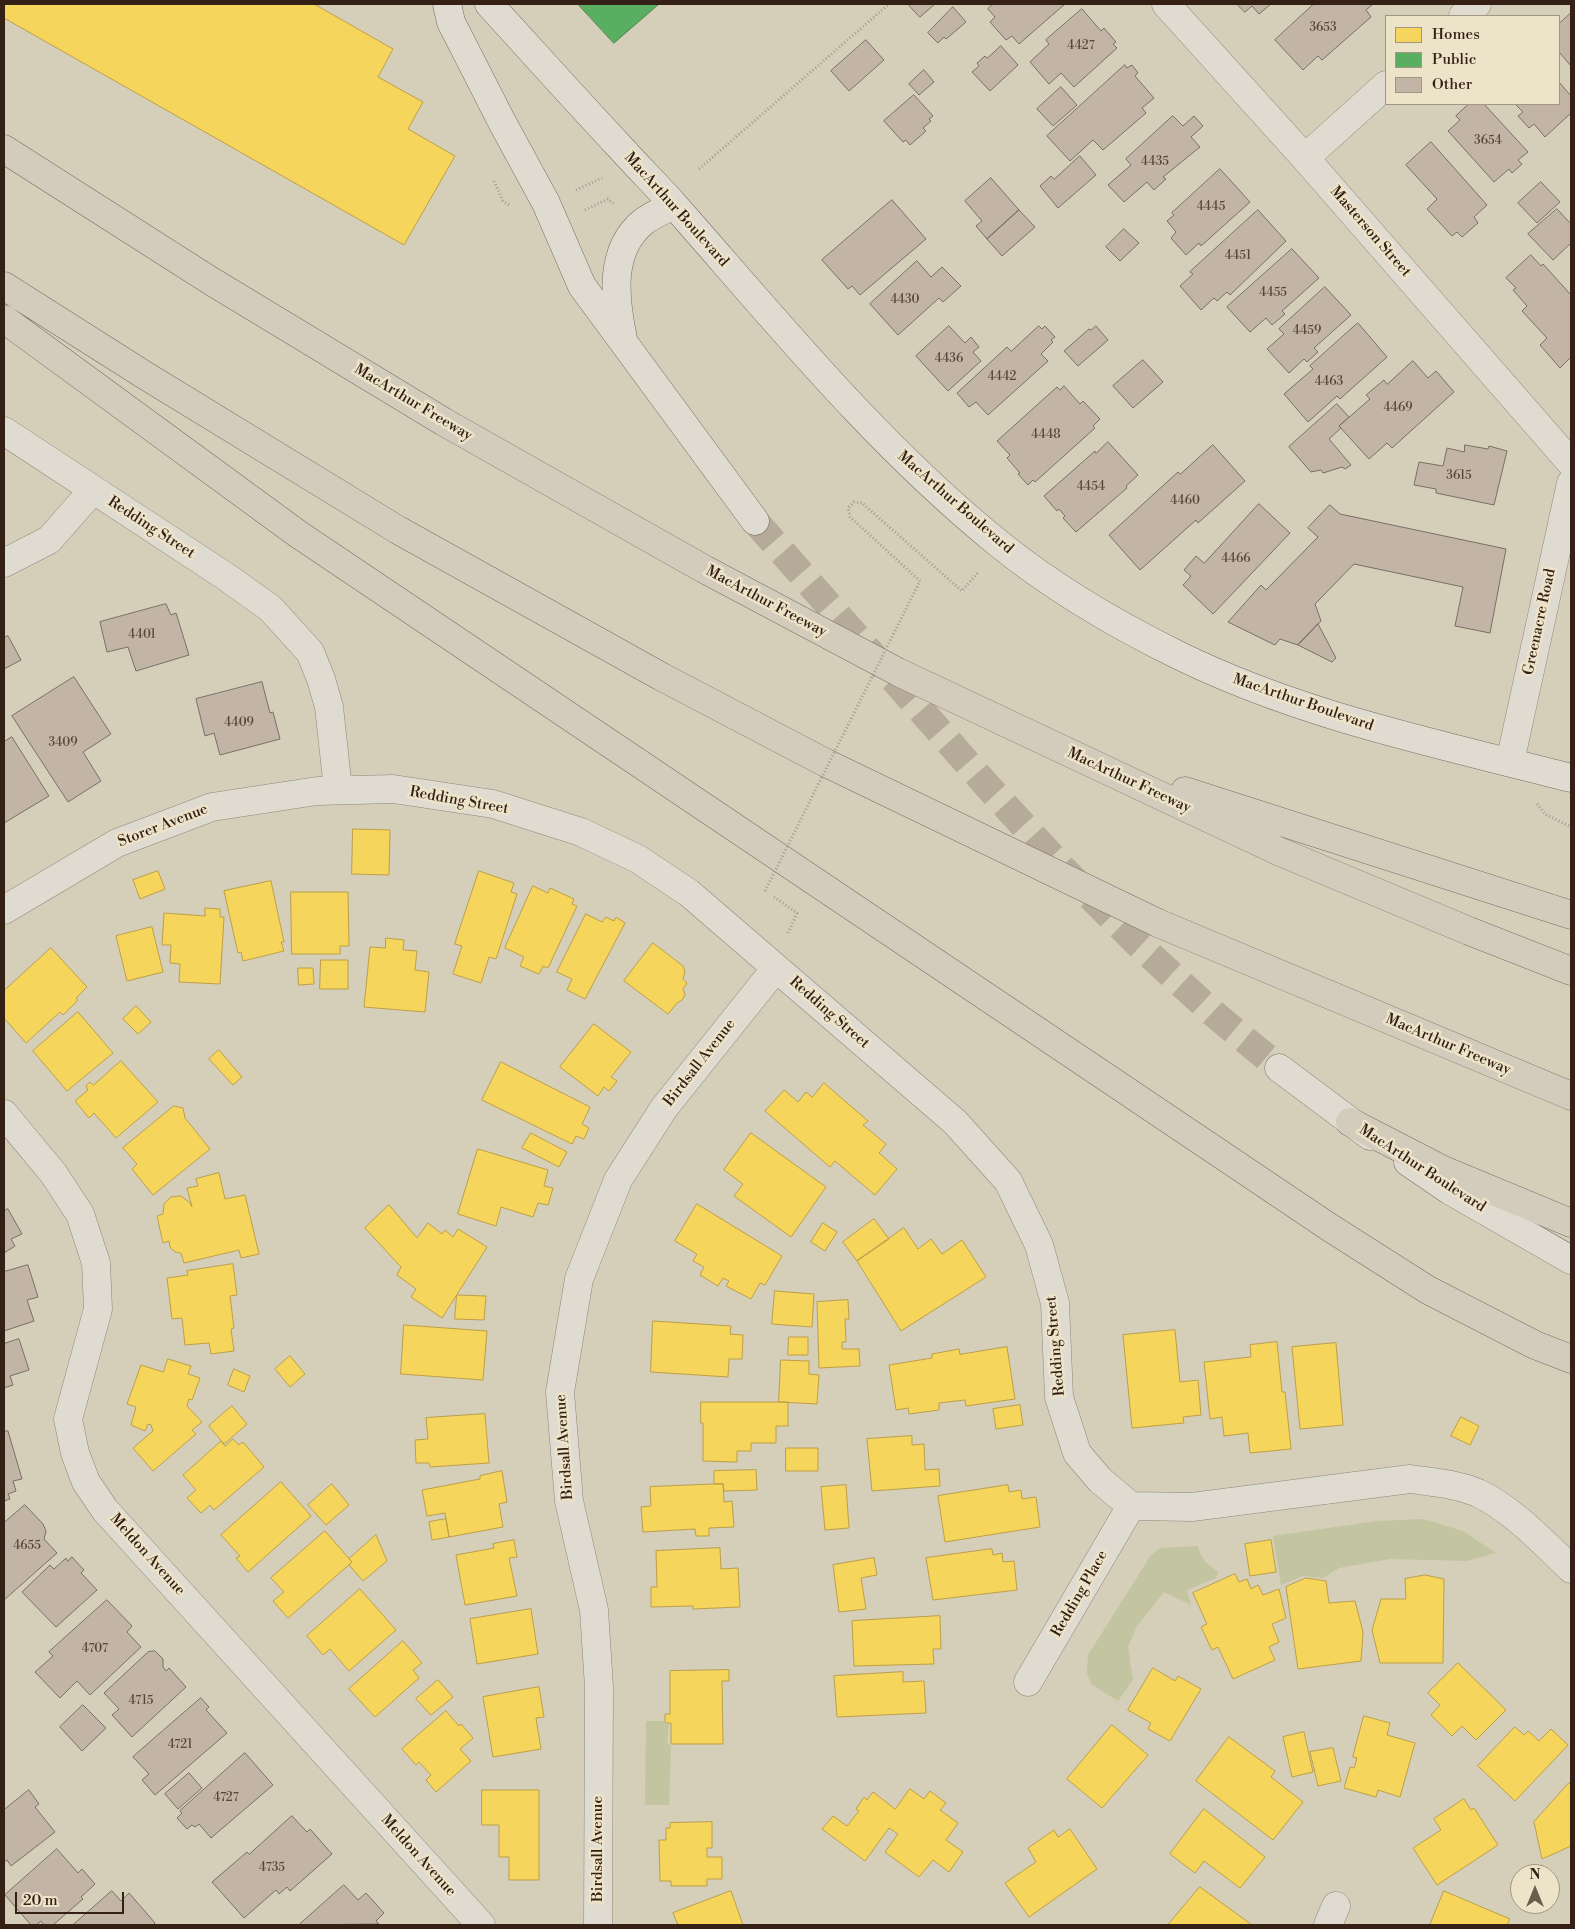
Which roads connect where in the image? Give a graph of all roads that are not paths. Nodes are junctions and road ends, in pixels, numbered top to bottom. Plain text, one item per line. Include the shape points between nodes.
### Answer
1 (447, 4) edge
2 (489, 4) edge
3 (1166, 4) edge
4 (1477, 4) edge
5 (1464, 15) edge
6 (1385, 86) edge
7 (4, 149) edge
8 (1304, 158) junction
9 (674, 205) junction
10 (4, 286) edge
11 (4, 319) edge
12 (624, 344) junction
13 (4, 431) edge
14 (1571, 463) edge
15 (1571, 483) edge
16 (93, 490) junction
17 (756, 521) tunnel mouth
18 (4, 563) edge
19 (1076, 756) junction
20 (1510, 762) junction
21 (1571, 778) edge
22 (338, 789) junction
23 (4, 910) edge
24 (1571, 915) edge
25 (776, 968) junction
26 (1571, 971) edge
27 (1278, 1068) tunnel mouth
28 (1571, 1096) edge
29 (4, 1114) edge
30 (1350, 1122) junction
31 (1571, 1223) edge
32 (1571, 1260) edge
33 (1571, 1359) edge
34 (1131, 1506) junction
35 (1571, 1568) edge
36 (1028, 1682) dead end
37 (481, 1925) edge
38 (598, 1925) edge

1 - 12 street via 451,22 546,203 582,286
2 - 9 street, MacArthur Boulevard
3 - 8 street, Masterson Street
4 - 5 street
6 - 8 street
7 - 19 highway, MacArthur Freeway via 211,281 462,432 704,569 898,672
8 - 14 street, Masterson Street
9 - 12 street via 644,222 626,241 618,264 616,294
9 - 20 street, MacArthur Boulevard via 867,423 1001,546 1070,594 1179,656 1262,691 1341,718
10 - 28 highway, MacArthur Freeway via 398,530 662,677 826,763 1158,923
11 - 33 highway via 298,534 1329,1227 1428,1290
12 - 17 street
13 - 16 street, Redding Street
15 - 20 street, Greenacre Road
16 - 18 street via 50,540
16 - 22 street, Redding Street via 270,608 310,652 329,707
19 - 24 highway
19 - 26 highway, MacArthur Freeway via 1278,851
20 - 21 street, MacArthur Boulevard
22 - 23 street, Storer Avenue via 212,807 117,843
22 - 25 street, Redding Street via 393,789 494,804 581,832 638,859 688,893
25 - 34 street, Redding Street via 955,1122 1008,1181 1039,1245 1055,1303 1059,1397 1077,1453 1100,1480
25 - 38 street, Birdsall Avenue via 664,1108 628,1164 618,1180 579,1279 560,1392 569,1501 595,1620 600,1687
27 - 30 street, MacArthur Boulevard
29 - 37 street, Meldon Avenue via 53,1173 80,1214 96,1263 98,1309 68,1419 75,1453 86,1482 105,1510
30 - 31 highway via 1443,1170
30 - 32 street, MacArthur Boulevard via 1449,1190
34 - 35 street via 1192,1507 1410,1479 1478,1493 1517,1518
34 - 36 street, Redding Place

